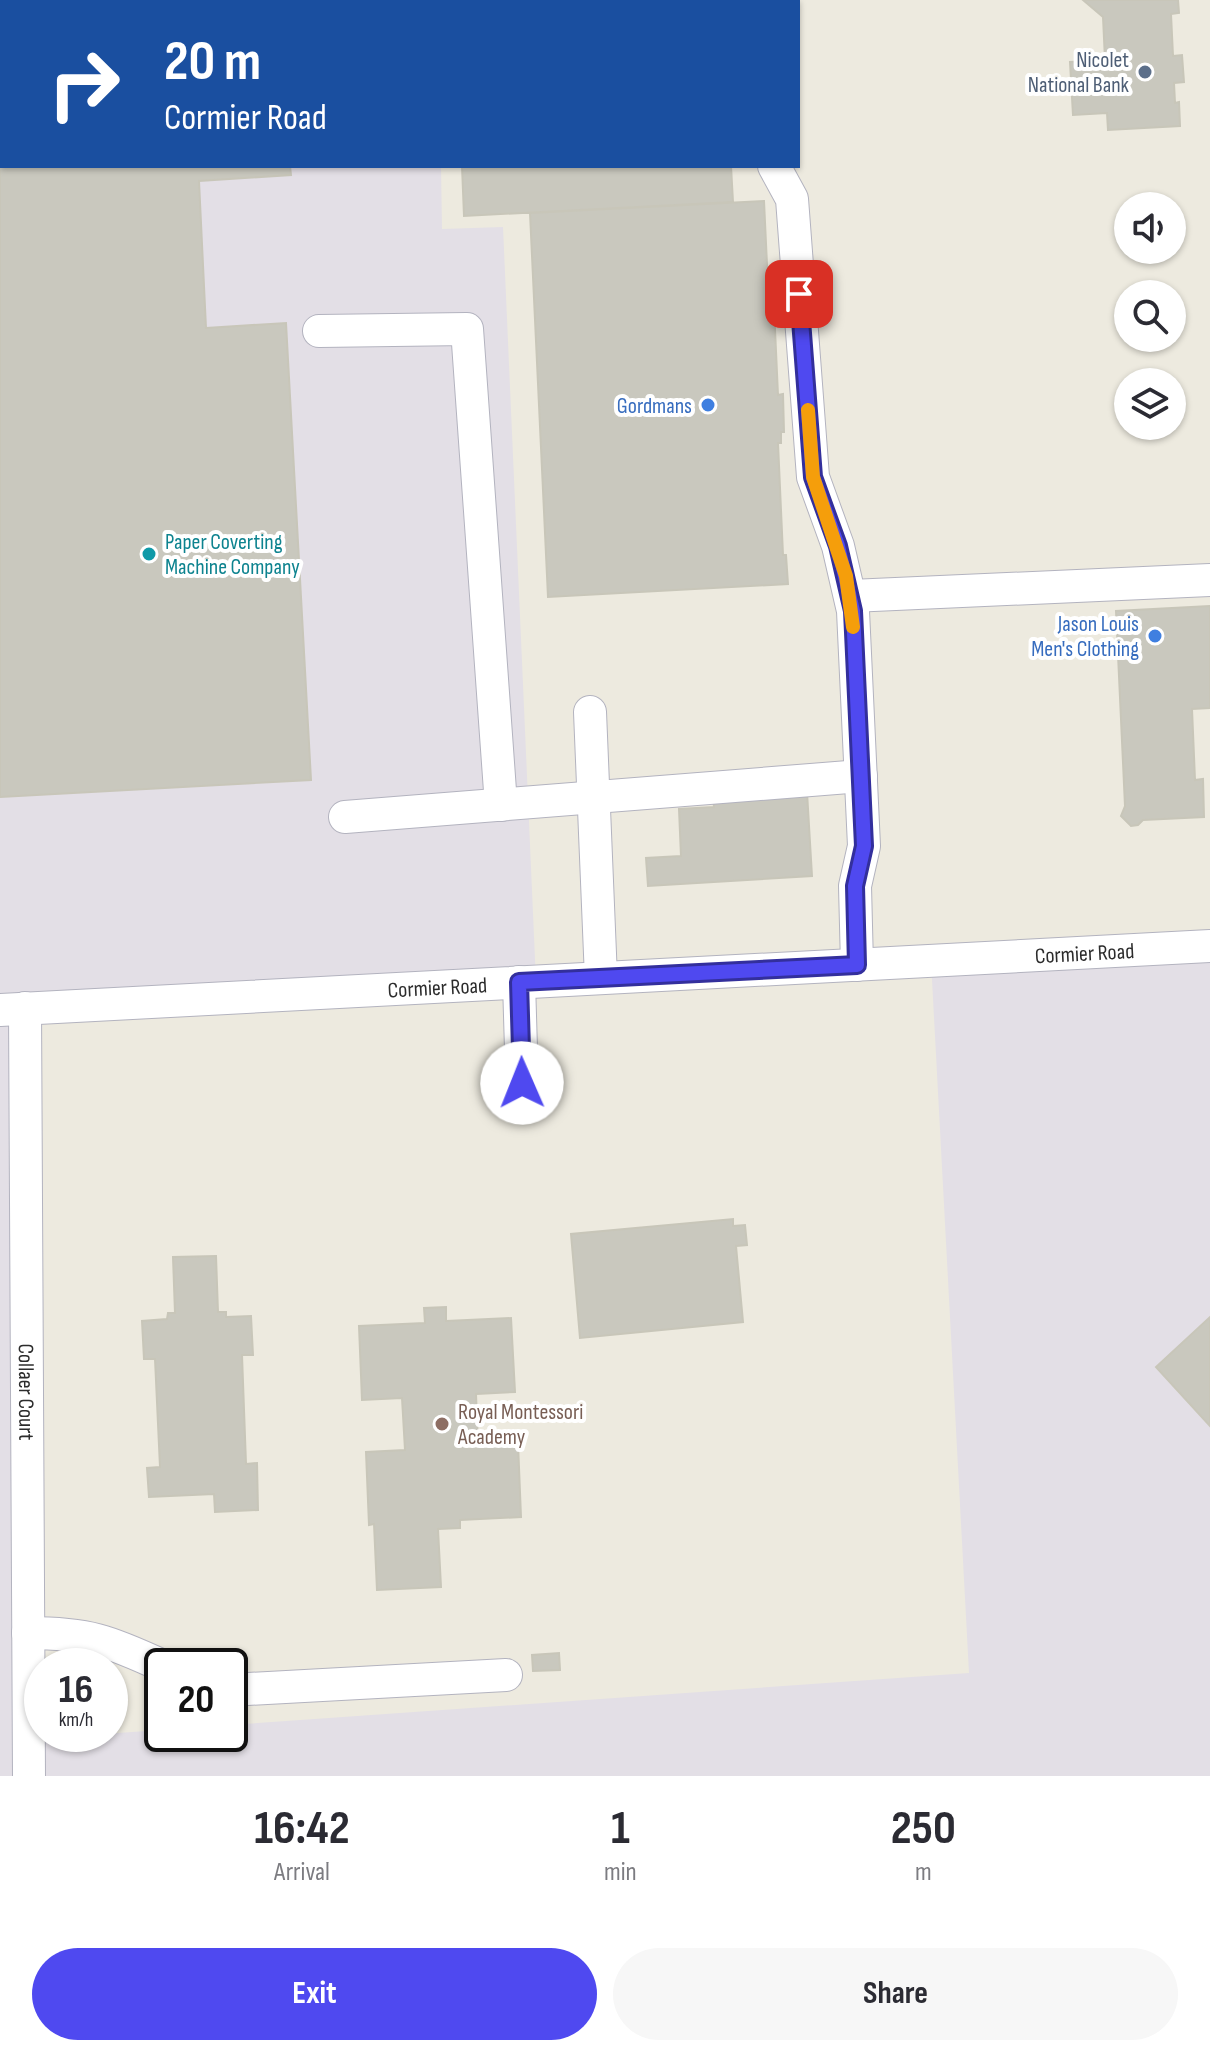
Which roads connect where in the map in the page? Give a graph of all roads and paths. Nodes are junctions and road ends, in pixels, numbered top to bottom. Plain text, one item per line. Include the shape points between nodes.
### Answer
1 (775, 168) edge
2 (319, 331) dead end
3 (1210, 580) edge
4 (851, 596) junction
5 (590, 712) dead end
6 (861, 776) junction
7 (594, 798) junction
8 (501, 805) junction
9 (345, 817) dead end
10 (1210, 946) edge
11 (857, 965) junction
12 (601, 978) junction
13 (519, 982) junction
14 (12, 1009) edge
15 (522, 1083) dead end
16 (28, 1633) junction
17 (144, 1657) edge
18 (506, 1675) dead end
19 (248, 1689) edge
20 (29, 1776) edge

1 - 4 street via 792,199 813,477
2 - 8 street via 467,329
3 - 4 street
4 - 6 street
5 - 7 street
6 - 7 street
6 - 11 street via 864,846 855,886
7 - 8 street
7 - 12 street
8 - 9 street
10 - 11 street, Cormier Road
11 - 12 street, Cormier Road
12 - 13 street, Cormier Road
13 - 14 street, Cormier Road
13 - 15 street
14 - 16 street, Collaer Court
16 - 17 street via 94,1637
16 - 20 street, Collaer Court
18 - 19 street

